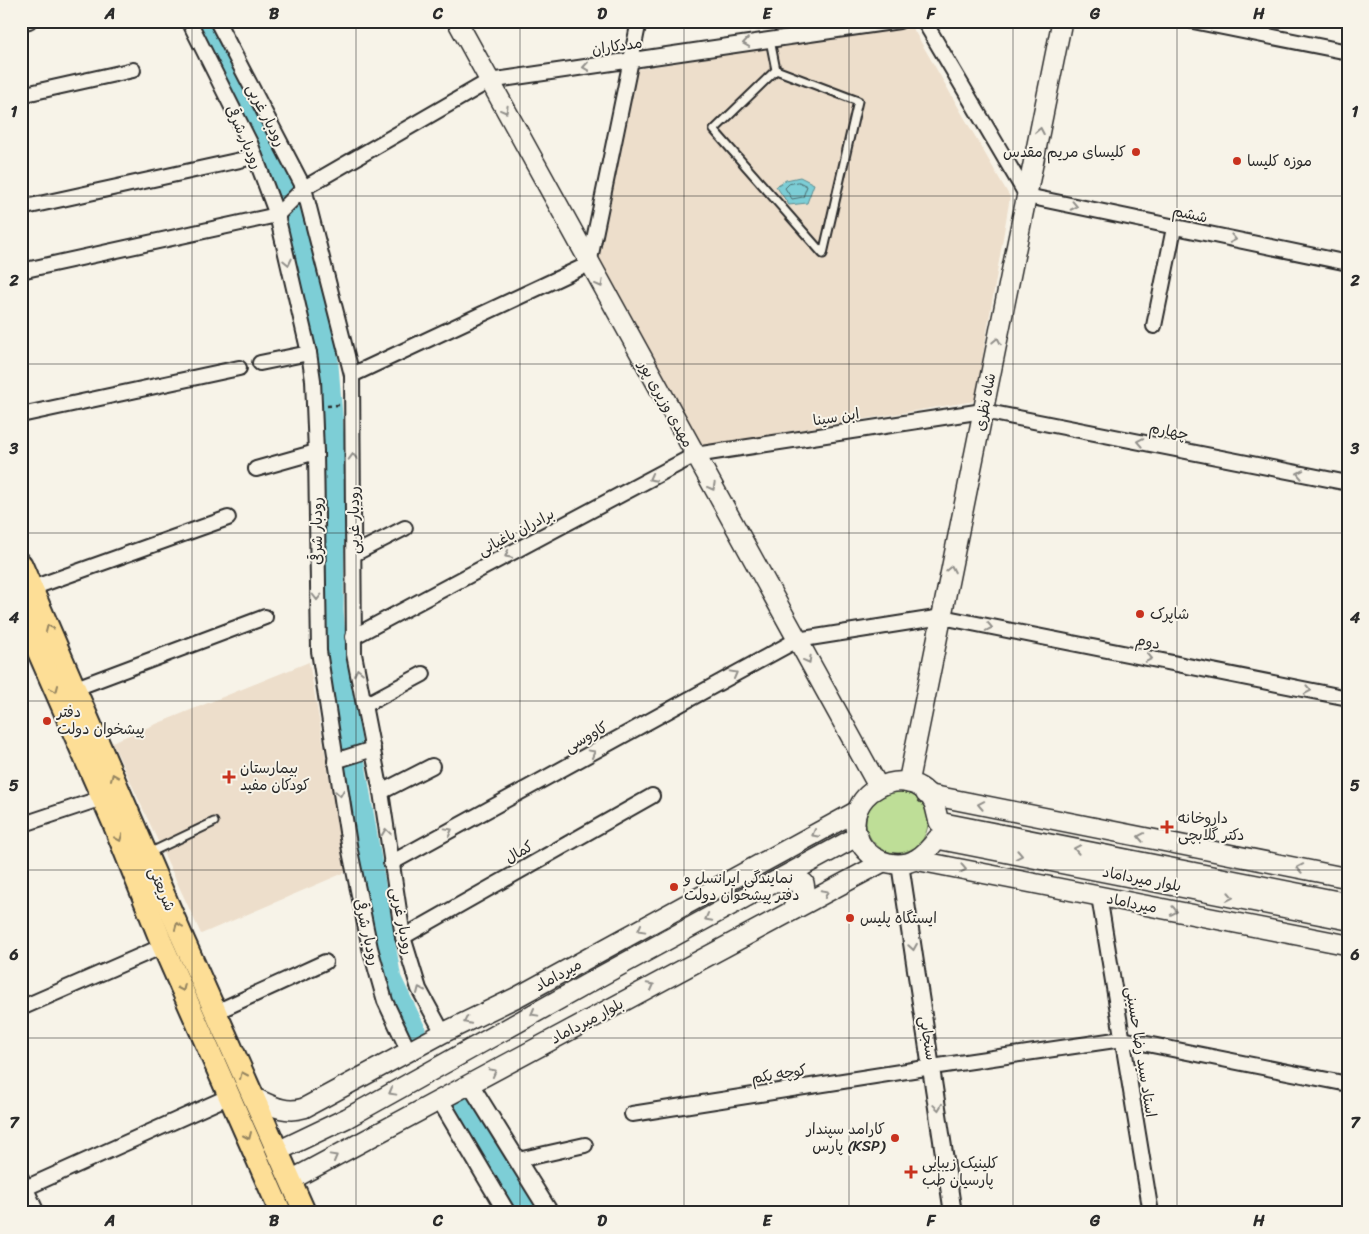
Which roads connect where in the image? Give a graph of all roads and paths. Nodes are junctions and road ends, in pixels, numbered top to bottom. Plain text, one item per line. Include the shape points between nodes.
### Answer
1 (27, 21) edge
2 (189, 21) edge
3 (217, 21) edge
4 (457, 21) edge
5 (639, 21) edge
6 (898, 21) edge
7 (924, 21) edge
8 (1062, 21) edge
9 (1193, 21) edge
10 (21, 23) edge
11 (770, 40) junction
12 (1348, 52) edge
13 (631, 60) junction
14 (132, 70) dead end
15 (776, 70) junction
16 (489, 81) junction
17 (21, 95) edge
18 (254, 157) junction
19 (304, 188) junction
20 (1027, 196) junction
21 (21, 208) edge
22 (277, 215) junction
23 (1174, 228) junction
24 (1348, 263) edge
25 (589, 264) junction
26 (21, 271) edge
27 (1154, 326) dead end
28 (309, 353) junction
29 (260, 364) dead end
30 (238, 368) dead end
31 (352, 375) junction
32 (353, 404) junction
33 (314, 407) junction
34 (983, 411) junction
35 (21, 415) edge
36 (316, 452) junction
37 (695, 455) junction
38 (256, 469) dead end
39 (1348, 483) edge
40 (228, 518) dead end
41 (405, 528) dead end
42 (354, 554) junction
43 (21, 564) edge
44 (32, 588) junction
45 (21, 612) edge
46 (265, 617) dead end
47 (942, 617) junction
48 (353, 637) junction
49 (797, 640) junction
50 (423, 674) dead end
51 (76, 688) junction
52 (1348, 698) edge
53 (365, 705) junction
54 (372, 749) junction
55 (335, 761) junction
56 (432, 766) dead end
57 (908, 783) junction
58 (878, 786) junction
59 (381, 792) junction
60 (926, 794) junction
61 (652, 796) dead end
62 (102, 798) junction
63 (858, 811) junction
64 (214, 822) dead end
65 (21, 825) edge
66 (938, 830) junction
67 (858, 836) junction
68 (147, 854) junction
69 (900, 862) junction
70 (391, 863) junction
71 (1348, 878) edge
72 (770, 885) junction
73 (1099, 896) junction
74 (1348, 903) edge
75 (790, 912) junction
76 (1348, 920) edge
77 (403, 938) junction
78 (1348, 945) edge
79 (163, 946) junction
80 (324, 962) dead end
81 (601, 976) junction
82 (517, 997) junction
83 (21, 1008) edge
84 (216, 1012) junction
85 (442, 1033) junction
86 (1122, 1039) junction
87 (409, 1052) junction
88 (932, 1067) junction
89 (470, 1084) junction
90 (1348, 1084) edge
91 (230, 1096) junction
92 (253, 1097) junction
93 (440, 1100) junction
94 (632, 1114) dead end
95 (347, 1118) junction
96 (359, 1143) junction
97 (585, 1145) dead end
98 (278, 1151) junction
99 (518, 1160) junction
100 (259, 1162) junction
101 (291, 1180) junction
102 (23, 1186) edge
103 (272, 1190) junction
104 (37, 1213) edge
105 (282, 1213) edge
106 (305, 1213) edge
107 (507, 1213) edge
108 (550, 1213) edge
109 (953, 1213) edge
110 (1151, 1213) edge

1 - 10 street
2 - 18 street, رودبار شرقی
3 - 19 street, رودبار غربی
4 - 16 main road, مهدی وزیری پور
5 - 13 street
6 - 11 street, مددکاران
7 - 20 street
20 -> 8 main road, شاه نظری
9 - 12 street
11 -> 13 street, مددکاران
11 - 15 lane
13 -> 16 street, مددکاران
13 - 25 street
14 - 17 street
15 - 15 lane via 714,130 823,254 858,101
16 - 19 street
16 -> 25 main road, مهدی وزیری پور
18 - 21 street
18 - 22 street, رودبار شرقی
19 - 22 street
19 - 31 street, رودبار غربی
20 -> 23 street, ششم
34 -> 20 main road, شاه نظری
22 - 26 street
22 -> 28 street, رودبار شرقی
23 -> 24 street, ششم
23 - 27 street
25 - 31 street
25 -> 37 main road, مهدی وزیری پور
28 - 29 street
28 - 33 street, رودبار شرقی
30 - 35 street
31 - 32 street, رودبار غربی
32 - 33 path
42 -> 32 street, رودبار غربی
33 - 36 street, رودبار شرقی
34 - 37 street, ابن سینا
39 -> 34 street, چهارم
47 -> 34 main road, شاه نظری
36 - 38 street
36 -> 55 street, رودبار شرقی via 318,636
37 -> 48 street, برادران باغیانی
37 -> 49 main road, مهدی وزیری پور
40 - 44 street
41 - 42 street
42 - 48 street, رودبار غربی
43 - 44 main road, شریعتی
51 -> 44 main road, شریعتی
45 -> 62 main road, شریعتی
46 - 51 street
47 - 49 street, کاووسی
47 -> 52 street, دوم
47 - 57 main road, شاه نظری
53 -> 48 street, رودبار غربی
49 -> 58 main road, مهدی وزیری پور
70 -> 49 street, کاووسی
50 - 53 street
68 -> 51 main road, شریعتی
53 - 54 street, رودبار غربی
54 - 55 street
54 - 59 street, رودبار غربی
55 -> 87 street, رودبار شرقی via 370,948 386,1001
56 - 59 street
57 - 58 main road
57 - 60 main road
58 - 63 main road via 868,793
70 -> 59 street, رودبار غربی
60 - 66 main road via 934,804
71 -> 60 main road
61 - 77 street, کمال
62 - 65 street
62 -> 79 main road, شریعتی
63 - 67 main road
63 -> 82 main road, میرداماد
64 - 68 lane
66 - 69 main road via 928,851
74 -> 66 main road, بلوار میرداماد
66 -> 76 main road, بلوار میرداماد
67 - 69 main road via 870,855
67 - 72 main road
84 -> 68 main road, شریعتی
69 -> 73 main road, میرداماد
75 -> 69 main road, بلوار میرداماد
69 -> 88 street, سنجابی
70 - 77 street, رودبار غربی
72 - 75 main road via 798,880 804,883 802,897
72 -> 81 main road
73 -> 78 main road, میرداماد
73 - 86 street, استاد سید رضا حسینی
89 -> 75 main road, بلوار میرداماد
85 -> 77 street, رودبار غربی via 419,989
79 - 83 street
79 -> 91 main road, شریعتی
80 - 84 street
81 - 82 main road
81 -> 95 main road
82 -> 85 main road, میرداماد
92 -> 84 main road, شریعتی
85 - 87 main road, میرداماد
86 - 88 street, کوچه یکم
86 - 90 street
86 - 110 street, استاد سید رضا حسینی
87 - 92 main road, میرداماد via 293,1112
88 - 94 street, کوچه یکم
88 -> 109 street, سنجابی
89 - 93 main road, بلوار میرداماد
89 - 99 street
91 -> 100 main road, شریعتی
91 - 102 street
92 - 98 main road, شریعتی
93 - 96 main road, بلوار میرداماد
93 - 107 street
95 - 96 main road via 346,1134
95 - 98 main road
101 -> 96 main road, بلوار میرداماد
97 - 99 street
98 - 100 main road
98 - 101 main road, شریعتی
99 - 108 street
100 - 103 main road, شریعتی
101 - 103 main road
101 - 106 main road, شریعتی
102 - 104 street
103 - 105 main road, شریعتی

